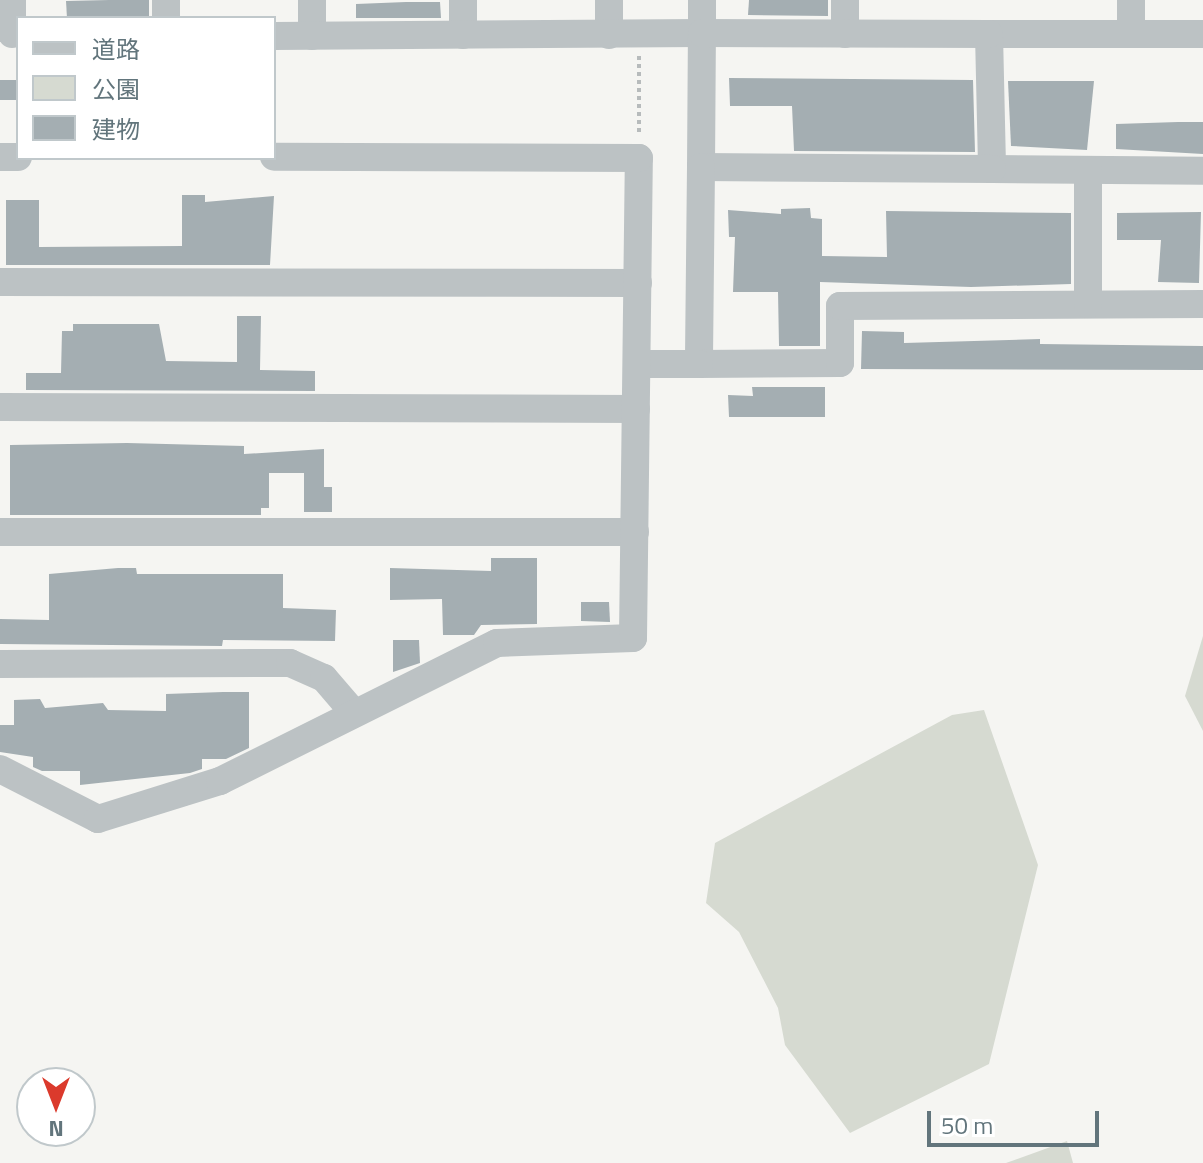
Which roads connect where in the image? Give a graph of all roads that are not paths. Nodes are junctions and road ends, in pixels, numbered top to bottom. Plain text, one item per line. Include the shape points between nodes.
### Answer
1 (12, 0) edge
2 (312, 0) edge
3 (463, 0) edge
4 (609, 0) edge
5 (702, 0) edge
6 (845, 0) edge
7 (1131, 0) edge
8 (702, 33) junction
9 (10, 34) edge
10 (845, 34) junction
11 (989, 34) junction
12 (1131, 34) junction
13 (1203, 34) edge
14 (463, 35) junction
15 (609, 35) junction
16 (276, 36) edge
17 (312, 36) junction
18 (276, 157) edge
19 (701, 167) junction
20 (992, 169) junction
21 (1088, 170) junction
22 (1203, 171) edge
23 (0, 282) edge
24 (638, 283) junction
25 (1088, 304) junction
26 (1203, 304) edge
27 (637, 364) junction
28 (699, 364) junction
29 (0, 407) edge
30 (636, 409) junction
31 (0, 532) edge
32 (635, 532) junction
33 (0, 664) edge
34 (354, 713) junction
35 (0, 769) edge

1 - 9 street
2 - 17 street
3 - 14 street
4 - 15 street
5 - 8 street
6 - 10 street
7 - 12 street
8 - 10 street
8 - 15 street
8 - 19 street
10 - 11 street
11 - 12 street
11 - 20 street
12 - 13 street
14 - 15 street
14 - 17 street
16 - 17 street
18 - 24 street via 639,158
19 - 20 street
19 - 28 street
20 - 21 street
21 - 22 street
21 - 25 street
23 - 24 street
24 - 27 street
25 - 26 street
25 - 28 street via 840,306 840,363
27 - 28 street
27 - 30 street
29 - 30 street
30 - 32 street
31 - 32 street
32 - 34 street via 633,638 497,643
33 - 34 street via 290,663 324,678
34 - 35 street via 220,781 98,819

